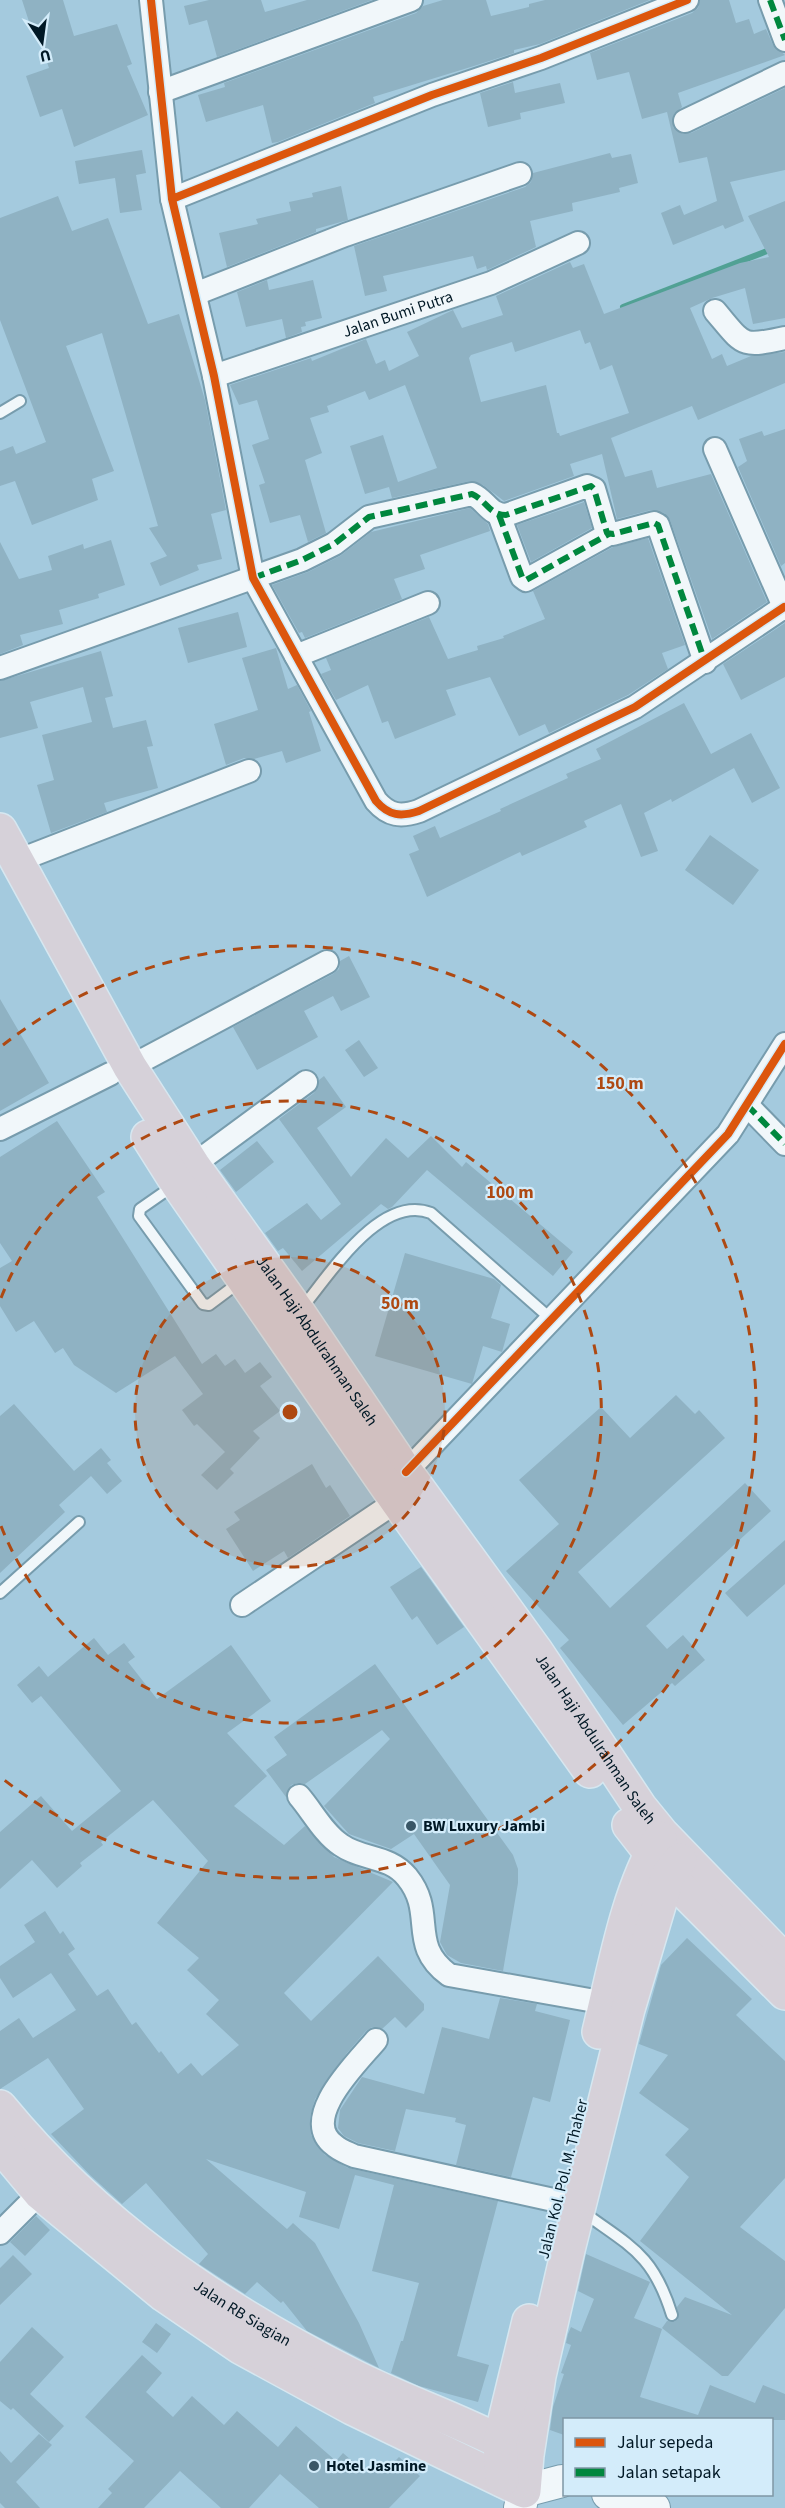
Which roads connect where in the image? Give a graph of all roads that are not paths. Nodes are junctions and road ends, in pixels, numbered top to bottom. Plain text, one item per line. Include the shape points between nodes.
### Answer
1 (151, 0) edge
2 (411, 0) edge
3 (687, 0) edge
4 (770, 0) edge
5 (785, 40) edge
6 (785, 73) edge
7 (160, 92) junction
8 (685, 121) dead end
9 (520, 174) dead end
10 (172, 199) junction
11 (578, 243) dead end
12 (195, 294) junction
13 (715, 311) dead end
14 (785, 338) edge
15 (214, 376) junction
16 (20, 401) dead end
17 (0, 413) edge
18 (715, 449) dead end
19 (499, 515) junction
20 (609, 534) junction
21 (254, 578) junction
22 (428, 603) dead end
23 (785, 608) edge
24 (296, 656) junction
25 (705, 662) junction
26 (0, 668) edge
27 (249, 771) dead end
28 (0, 830) edge
29 (9, 869) edge
30 (327, 962) dead end
31 (785, 1044) edge
32 (120, 1070) junction
33 (306, 1082) dead end
34 (747, 1105) junction
35 (0, 1129) edge
36 (785, 1144) edge
37 (185, 1174) junction
38 (244, 1280) junction
39 (298, 1312) junction
40 (551, 1319) junction
41 (351, 1414) junction
42 (401, 1486) junction
43 (79, 1522) dead end
44 (0, 1593) edge
45 (242, 1605) dead end
46 (299, 1796) dead end
47 (666, 1855) junction
48 (785, 1961) edge
49 (785, 1993) edge
50 (606, 2002) junction
51 (376, 2040) dead end
52 (0, 2107) edge
53 (0, 2145) edge
54 (40, 2193) junction
55 (568, 2205) junction
56 (0, 2233) edge
57 (672, 2315) dead end
58 (513, 2448) junction
59 (563, 2482) edge
60 (615, 2496) edge
61 (514, 2497) edge
62 (654, 2508) edge

1 - 7 street
2 - 7 street
3 - 10 street via 541,58 432,95
4 - 5 street
6 - 8 street
7 - 10 street
9 - 12 street via 345,235
10 - 12 street
11 - 15 street, Jalan Bumi Putra via 490,283
12 - 15 street
13 - 14 street via 746,344
15 - 21 street
16 - 17 lane
18 - 23 street
19 - 20 street via 591,486
19 - 20 street via 526,579
19 - 21 street via 472,494 369,517 334,544
20 - 25 street via 658,525
21 - 24 street
21 - 26 street
22 - 24 street
23 - 25 street
24 - 25 street via 376,801 383,810 405,816 635,707
27 - 29 street
28 - 29 highway, Jalan Haji Abdulrahman Saleh
29 - 32 highway, Jalan Haji Abdulrahman Saleh
30 - 32 street
31 - 34 street
32 - 35 street
32 - 37 highway, Jalan Haji Abdulrahman Saleh
33 - 37 street
34 - 36 street
34 - 40 street via 728,1134
37 - 38 highway, Jalan Haji Abdulrahman Saleh
37 - 38 lane via 140,1209 139,1216 205,1305
37 - 39 highway, Jalan Haji Abdulrahman Saleh
38 - 41 highway, Jalan Haji Abdulrahman Saleh
39 - 40 lane via 371,1226 399,1213 422,1210
39 - 41 highway, Jalan Haji Abdulrahman Saleh
40 - 42 street
41 - 42 highway, Jalan Haji Abdulrahman Saleh
42 - 45 street
42 - 47 highway, Jalan Haji Abdulrahman Saleh
43 - 44 lane
46 - 50 street via 340,1845 384,1860 406,1876 418,1893 425,1950 449,1975
47 - 48 highway
47 - 49 highway
47 - 50 highway, Jalan Kol. Pol. M. Thaher via 622,1938
47 - 55 highway, Jalan Kol. Pol. M. Thaher via 628,2009
50 - 55 highway, Jalan Kol. Pol. M. Thaher
51 - 55 street via 327,2100 323,2119 328,2139 334,2145 354,2156
52 - 58 highway, Jalan RB Siagian via 58,2173 168,2268 246,2318 352,2375
53 - 54 highway, Jalan RB Siagian
54 - 56 street
54 - 61 highway, Jalan RB Siagian via 164,2295 240,2347
55 - 57 lane via 644,2256 665,2292
55 - 58 highway, Jalan Kol. Pol. M. Thaher
58 - 59 street
58 - 61 highway, Jalan Kol. Pol. M. Thaher
59 - 61 street
60 - 62 street

